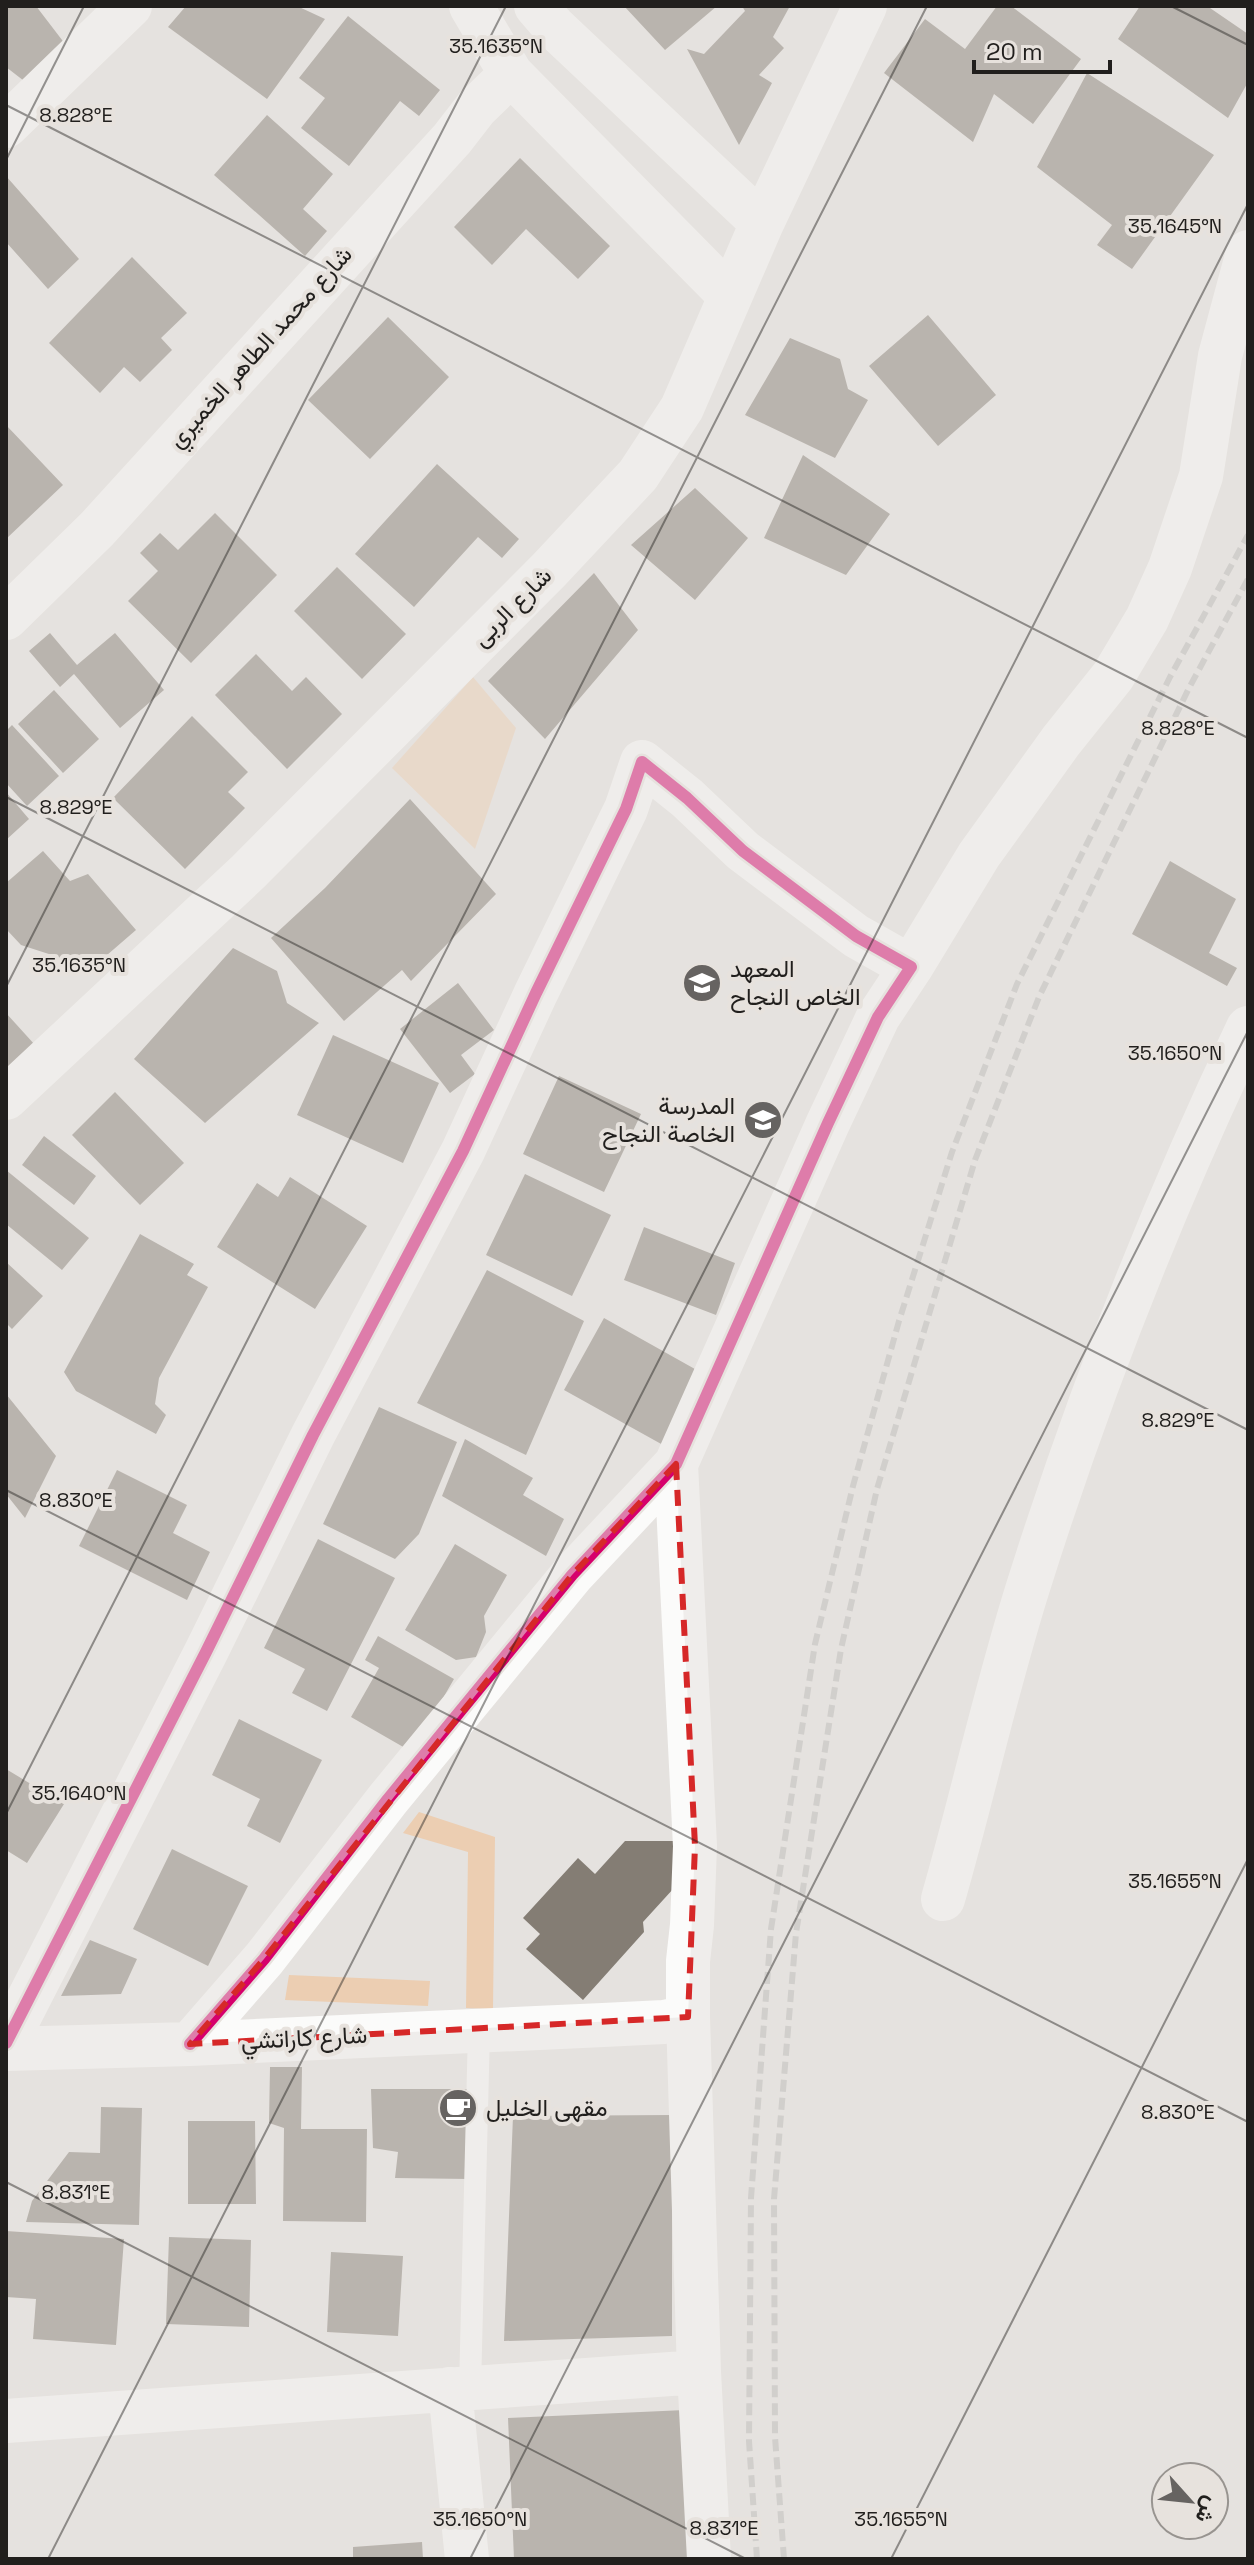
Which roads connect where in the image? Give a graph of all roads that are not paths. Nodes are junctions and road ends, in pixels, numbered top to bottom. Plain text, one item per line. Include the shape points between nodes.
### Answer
1 (130, 6) edge
2 (471, 6) edge
3 (536, 6) edge
4 (865, 6) edge
5 (511, 74) junction
6 (12, 110) edge
7 (762, 223) junction
8 (1248, 252) edge
9 (730, 296) junction
10 (6, 618) edge
11 (911, 967) junction
12 (1248, 1028) edge
13 (6, 1098) edge
14 (676, 1464) junction
15 (943, 1899) dead end
16 (688, 2017) junction
17 (479, 2030) junction
18 (190, 2044) junction
19 (6, 2046) edge
20 (699, 2372) junction
21 (460, 2389) junction
22 (6, 2421) edge
23 (467, 2559) edge
24 (709, 2559) edge

1 - 6 street
2 - 5 street
3 - 7 street
4 - 7 street, شارع الربى
5 - 9 street
5 - 10 street, شارع محمد الطاهر الخميري via 97,529
7 - 9 street, شارع الربى
8 - 11 street via 1220,356 1201,476 1147,619 1113,676 979,855
9 - 13 street, شارع الربى via 682,408 638,475 248,872
11 - 14 street via 878,1017
11 - 19 street via 856,936 743,851 642,762 626,809 463,1151 313,1435
12 - 15 street via 1136,1283 1066,1470 1027,1588
14 - 16 street via 695,1846
14 - 18 street via 572,1575
16 - 17 street, شارع كاراتشي
16 - 20 street
17 - 18 street, شارع كاراتشي
17 - 21 lane
18 - 19 street, شارع كاراتشي
20 - 21 street
20 - 24 street
21 - 22 street
21 - 23 street

